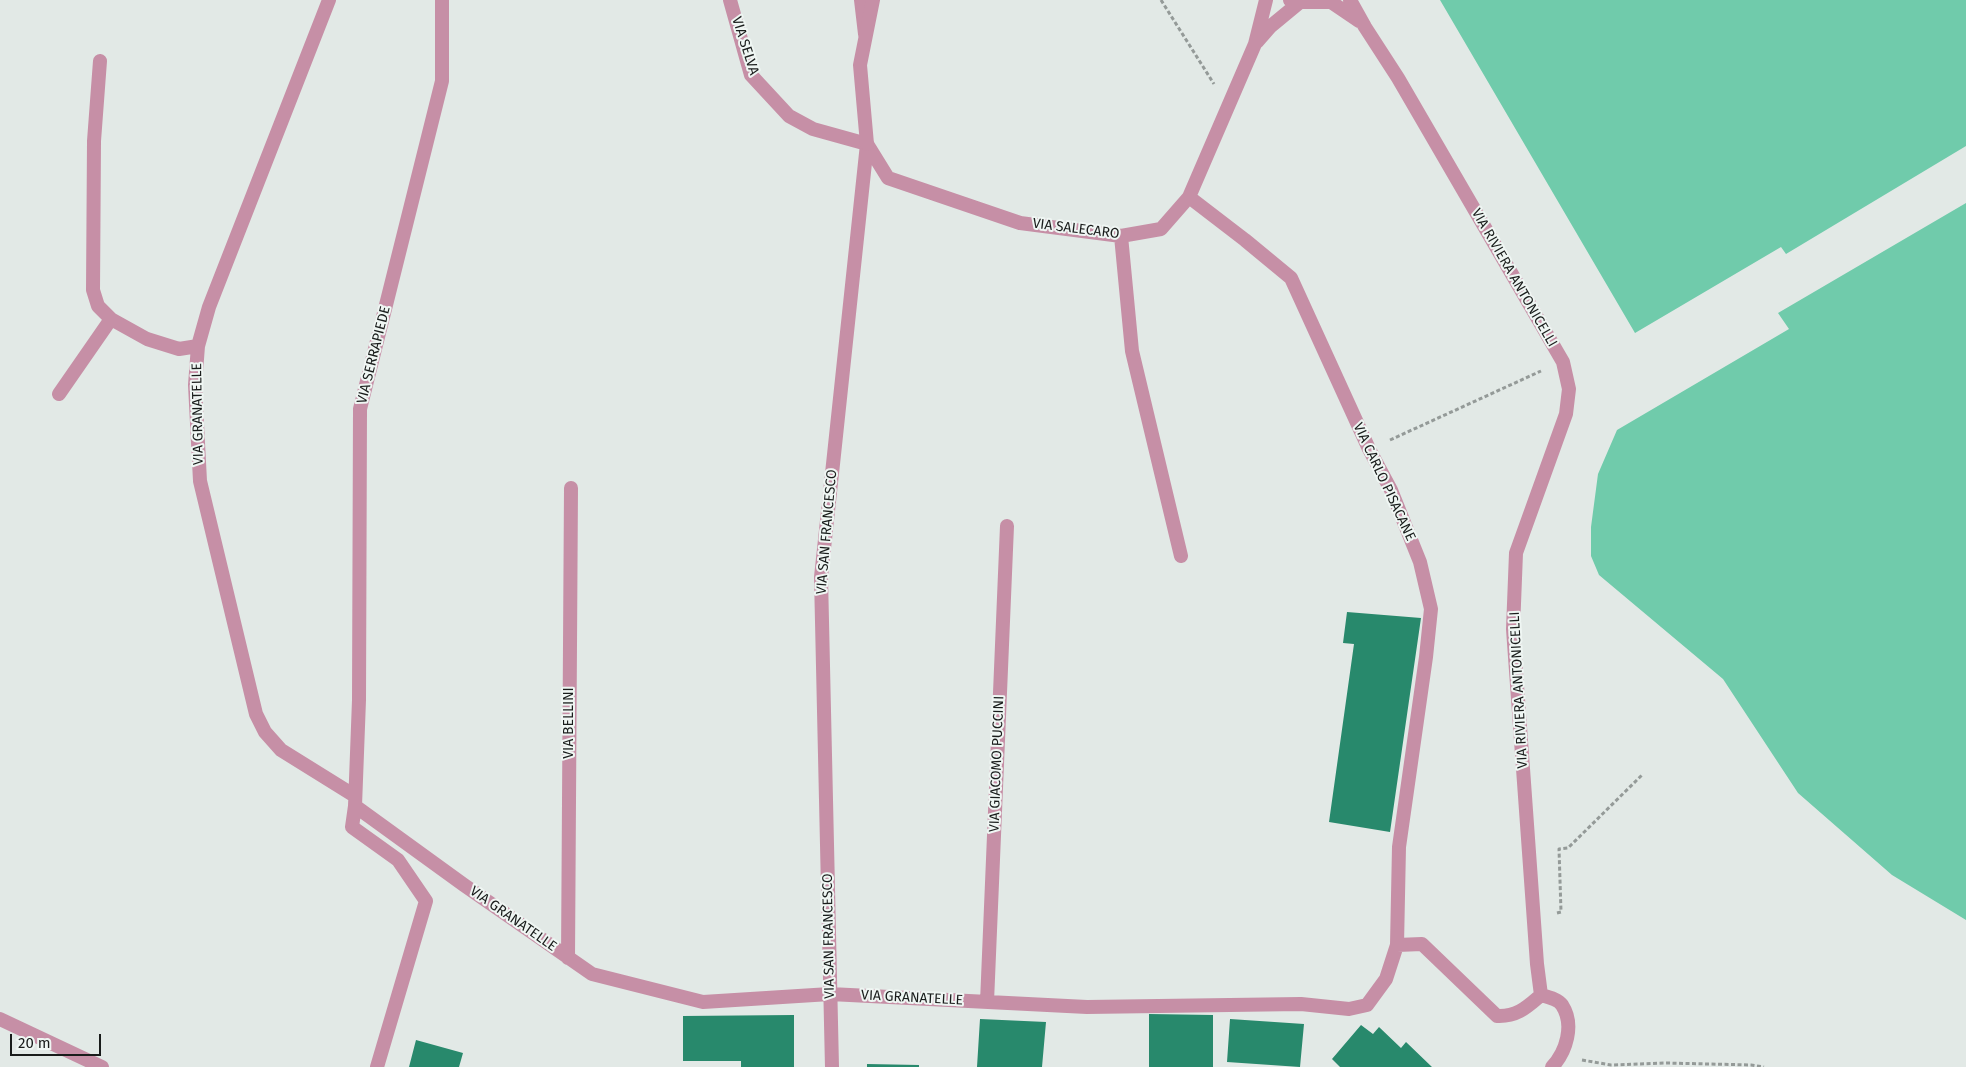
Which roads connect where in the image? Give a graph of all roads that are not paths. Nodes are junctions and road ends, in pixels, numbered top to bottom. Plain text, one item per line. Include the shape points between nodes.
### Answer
1 (329, 0) edge
2 (442, 0) edge
3 (730, 0) edge
4 (860, 0) edge
5 (873, 0) edge
6 (1266, 0) edge
7 (1350, 0) edge
8 (1302, 1) edge
9 (1365, 27) junction
10 (866, 36) junction
11 (1255, 44) junction
12 (100, 61) dead end
13 (867, 144) junction
14 (1189, 197) junction
15 (1121, 236) junction
16 (111, 319) junction
17 (198, 346) junction
18 (59, 394) dead end
19 (571, 488) dead end
20 (1008, 526) dead end
21 (1182, 556) dead end
22 (355, 801) junction
23 (1397, 945) junction
24 (568, 958) junction
25 (830, 994) junction
26 (1542, 995) junction
27 (987, 1002) junction
28 (0, 1019) edge
29 (102, 1067) edge
30 (377, 1067) edge
31 (832, 1067) edge
32 (1552, 1067) edge

1 - 17 street, VIA GRANATELLE via 209,307
2 - 22 street, VIA SERRAPIEDE via 442,81 360,409 359,700
3 - 13 street, VIA SELVA via 751,75 789,116 813,129
4 - 10 street
5 - 10 street, VIA SAN FRANCESCO
6 - 11 street, VIA SALECARO
7 - 9 street, VIA RIVIERA ANTONICELLI
8 - 9 street, VIA RIVIERA ANTONICELLI via 1331,2
8 - 11 street, VIA SALECARO
9 - 26 street, VIA RIVIERA ANTONICELLI via 1398,78 1562,362 1569,389 1566,414 1516,554 1513,629 1537,964
10 - 13 street, VIA SAN FRANCESCO via 860,65
11 - 14 street, VIA SALECARO
12 - 16 street via 94,141 93,290 98,306
13 - 15 street, VIA SALECARO via 888,178 1020,222
13 - 25 street, VIA SAN FRANCESCO via 821,577
14 - 15 street, VIA SALECARO via 1161,229
14 - 23 street, VIA CARLO PISACANE via 1291,278 1391,490 1420,562 1431,609 1399,847
15 - 21 street via 1132,351
16 - 17 street via 147,339 179,349
16 - 18 street
17 - 22 street, VIA GRANATELLE via 195,385 200,481 256,714 265,732 282,750
19 - 24 street, VIA BELLINI
20 - 27 street, VIA GIACOMO PUCCINI
22 - 24 street, VIA GRANATELLE via 464,885
22 - 30 street, VIA SERRAPIEDE via 352,827 398,860 426,901
23 - 26 street via 1422,944 1497,1016 1520,1013
23 - 27 street, VIA GRANATELLE via 1386,979 1367,1005 1349,1009 1301,1004 1087,1007
24 - 25 street, VIA GRANATELLE via 592,974 703,1002
25 - 27 street, VIA GRANATELLE
25 - 31 street, VIA SAN FRANCESCO
26 - 32 street via 1562,1004 1566,1016 1568,1034 1562,1056
28 - 29 street

